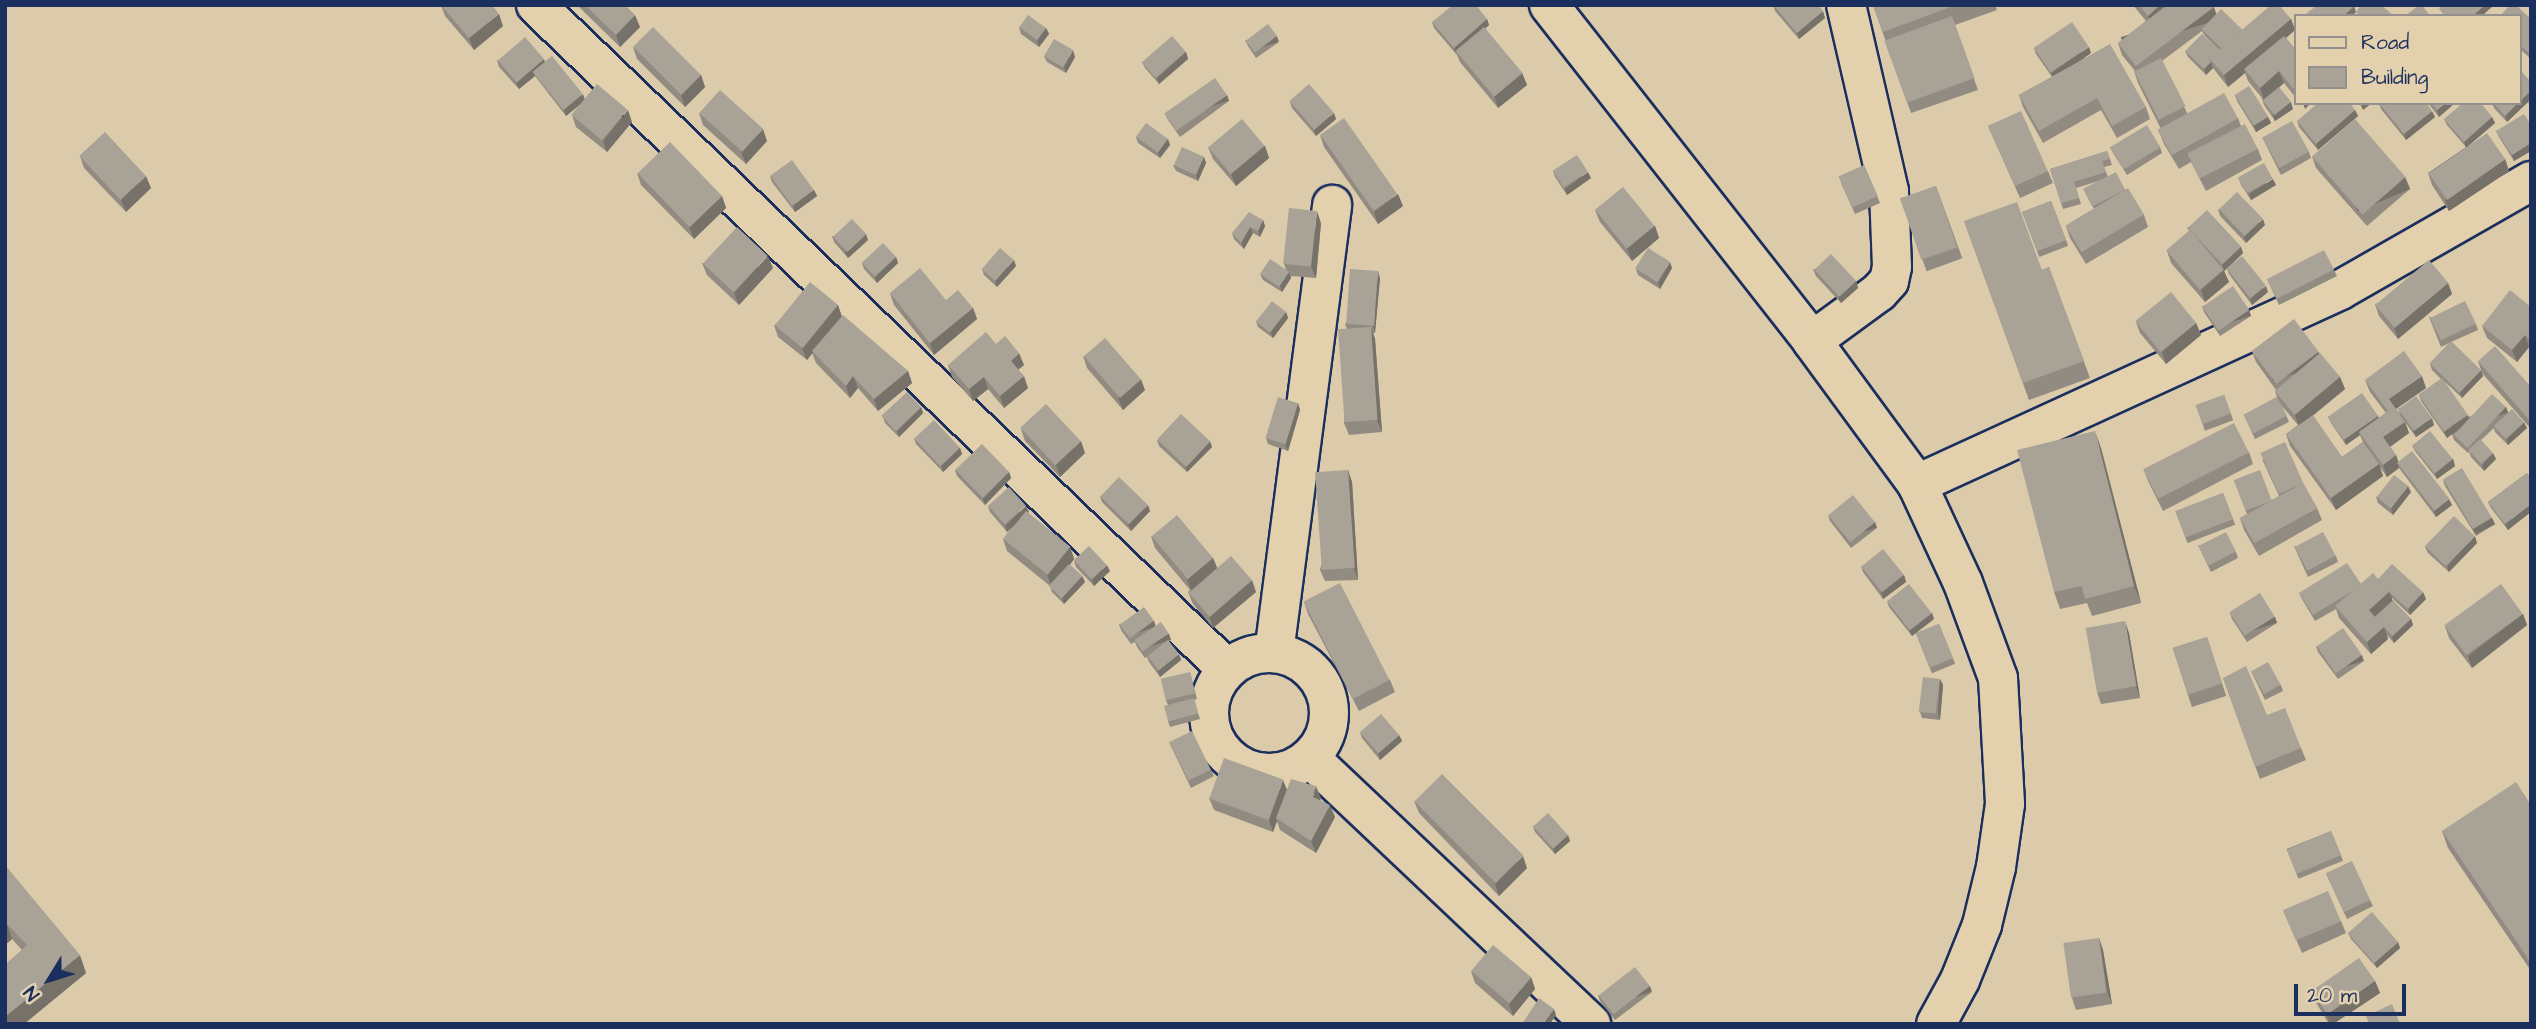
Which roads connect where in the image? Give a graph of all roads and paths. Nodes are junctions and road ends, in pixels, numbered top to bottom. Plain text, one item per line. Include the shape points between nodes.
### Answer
1 (536, 5) edge
2 (1549, 5) edge
3 (1846, 5) edge
4 (2531, 181) edge
5 (1332, 205) dead end
6 (1812, 341) junction
7 (1917, 484) junction
8 (1274, 653) junction
9 (1227, 669) junction
10 (1310, 758) junction
11 (1591, 1024) edge
12 (1936, 1024) edge

1 - 9 street
2 - 6 street
3 - 6 street via 1889,191 1892,267 1889,281 1879,292
4 - 7 street via 2340,290
5 - 8 street
6 - 7 street
7 - 12 street via 1963,583 1998,678 2005,804 1982,925
8 - 9 street via 1257,654
8 - 10 street via 1294,658 1310,670 1329,704 1322,743
9 - 10 street via 1209,706 1210,727 1233,761 1251,771 1272,774
10 - 11 street

